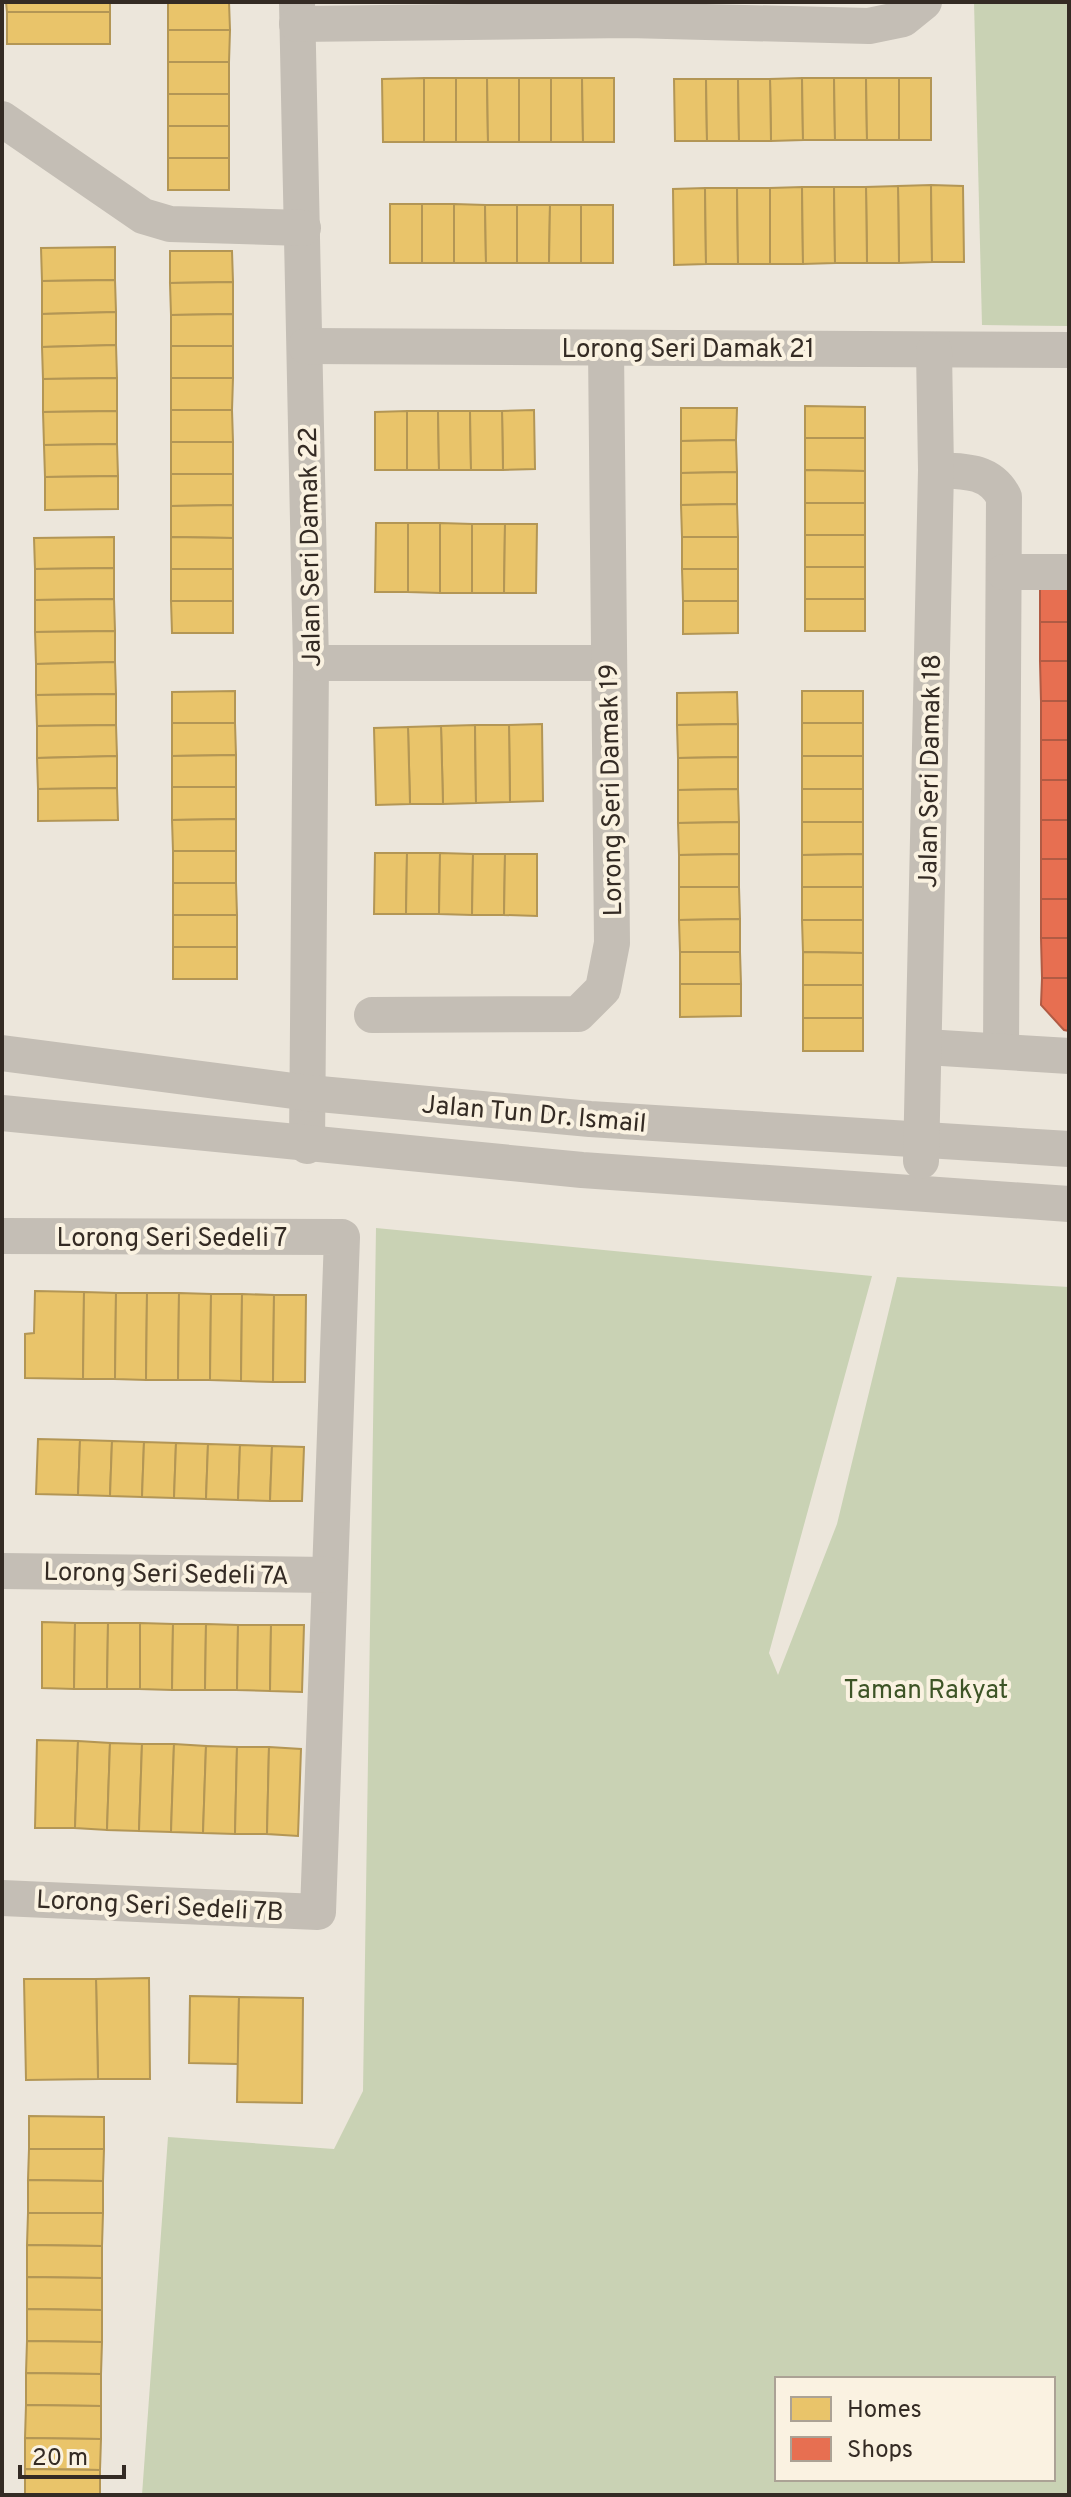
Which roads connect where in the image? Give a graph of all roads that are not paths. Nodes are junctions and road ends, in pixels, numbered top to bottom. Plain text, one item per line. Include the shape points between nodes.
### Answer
1 (924, 2) edge
2 (628, 11) edge
3 (297, 13) edge
4 (2, 119) edge
5 (303, 228) junction
6 (306, 346) junction
7 (606, 348) junction
8 (1069, 350) edge
9 (934, 351) junction
10 (936, 470) junction
11 (1004, 572) junction
12 (1069, 572) edge
13 (311, 663) junction
14 (609, 663) junction
15 (372, 1015) dead end
16 (926, 1047) junction
17 (1001, 1050) junction
18 (2, 1053) edge
19 (1069, 1056) edge
20 (309, 1093) junction
21 (2, 1113) edge
22 (921, 1140) junction
23 (307, 1146) junction
24 (1069, 1149) edge
25 (920, 1191) junction
26 (1069, 1204) edge
27 (2, 1236) edge
28 (2, 1571) edge
29 (329, 1575) junction
30 (2, 1898) edge

1 - 2 street via 903,19 869,26
2 - 3 street
3 - 5 street, Jalan Seri Damak 22
4 - 5 street via 143,216 170,224
5 - 6 street, Jalan Seri Damak 22
6 - 7 street, Lorong Seri Damak 21
6 - 13 street, Jalan Seri Damak 22
7 - 9 street, Lorong Seri Damak 21
7 - 14 street, Lorong Seri Damak 19
8 - 9 street, Lorong Seri Damak 21
9 - 10 street, Jalan Seri Damak 18
10 - 11 street via 982,475 997,484 1004,497
10 - 16 street, Jalan Seri Damak 18
11 - 12 street
11 - 17 street
13 - 14 street
13 - 20 street, Jalan Seri Damak 22
14 - 15 street, Lorong Seri Damak 19 via 612,943 603,989 578,1014
16 - 17 street
16 - 22 street, Jalan Seri Damak 18
17 - 19 street
18 - 20 street, Jalan Tun Dr. Ismail
20 - 22 street, Jalan Tun Dr. Ismail via 590,1119
20 - 23 street, Jalan Seri Damak 22
21 - 23 street, Jalan Tun Dr. Ismail
22 - 24 street, Jalan Tun Dr. Ismail
22 - 25 street, Jalan Seri Damak 18
23 - 25 street, Jalan Tun Dr. Ismail
25 - 26 street, Jalan Tun Dr. Ismail
27 - 29 street, Lorong Seri Sedeli 7 via 342,1237
28 - 29 street, Lorong Seri Sedeli 7A
29 - 30 street, Lorong Seri Sedeli 7B via 318,1912

